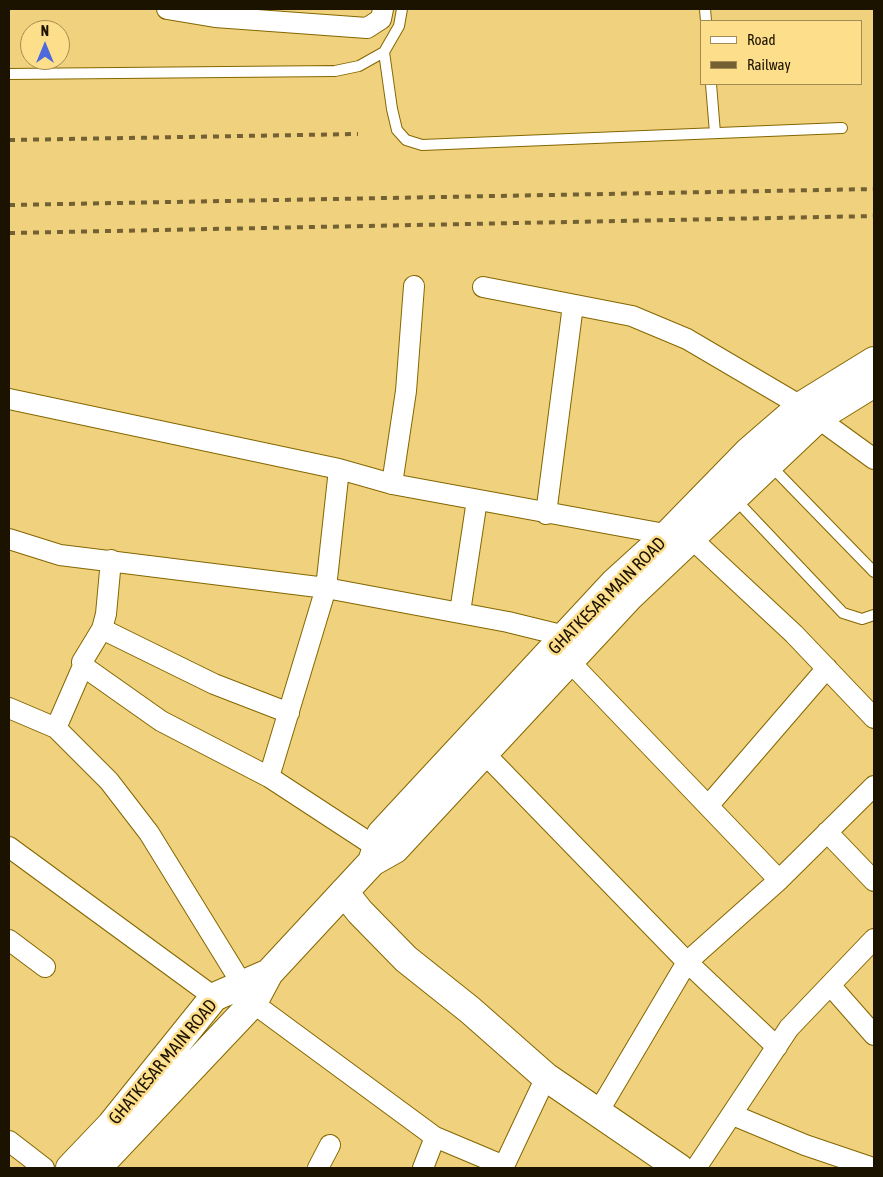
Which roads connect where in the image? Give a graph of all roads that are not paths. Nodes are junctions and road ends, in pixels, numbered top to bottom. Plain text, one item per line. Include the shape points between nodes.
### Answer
1 (167, 9) edge
2 (383, 9) edge
3 (402, 9) edge
4 (215, 13) edge
5 (384, 52) junction
6 (9, 74) edge
7 (711, 85) edge
8 (842, 128) dead end
9 (714, 133) junction
10 (414, 286) dead end
11 (484, 287) dead end
12 (573, 305) junction
13 (874, 361) edge
14 (874, 382) edge
15 (9, 399) edge
16 (810, 412) junction
17 (874, 459) edge
18 (769, 464) junction
19 (338, 469) junction
20 (392, 484) junction
21 (735, 498) junction
22 (477, 500) junction
23 (546, 514) junction
24 (681, 536) junction
25 (9, 539) edge
26 (111, 560) junction
27 (874, 572) edge
28 (326, 588) junction
29 (460, 612) junction
30 (874, 615) edge
31 (102, 629) junction
32 (568, 649) junction
33 (83, 666) junction
34 (827, 668) junction
35 (9, 708) edge
36 (289, 713) junction
37 (874, 718) edge
38 (56, 728) junction
39 (484, 753) junction
40 (269, 777) junction
41 (874, 786) edge
42 (708, 806) junction
43 (826, 832) junction
44 (9, 846) edge
45 (374, 855) junction
46 (779, 880) junction
47 (874, 881) edge
48 (344, 892) junction
49 (874, 939) edge
50 (9, 940) edge
51 (687, 962) junction
52 (45, 967) dead end
53 (830, 985) junction
54 (247, 993) junction
55 (214, 997) junction
56 (874, 1034) edge
57 (777, 1047) junction
58 (546, 1077) junction
59 (597, 1114) junction
60 (733, 1115) junction
61 (436, 1137) junction
62 (9, 1141) edge
63 (330, 1145) dead end
64 (503, 1167) edge
65 (44, 1168) edge
66 (70, 1168) edge
67 (97, 1168) edge
68 (318, 1168) edge
69 (423, 1168) edge
70 (678, 1168) edge
71 (696, 1168) edge
72 (873, 1168) edge

1 - 4 street
2 - 4 street via 381,19 367,28
3 - 5 lane via 399,26
5 - 6 lane via 359,66 335,71
5 - 9 lane via 397,130 406,140 422,145
7 - 9 lane
8 - 9 lane
10 - 20 street via 406,392
11 - 12 street
12 - 16 street via 632,316 687,339
12 - 23 street
13 - 16 main road, GHATKESAR MAIN ROAD
14 - 16 main road, GHATKESAR MAIN ROAD
15 - 19 street
16 - 17 street
16 - 18 main road, GHATKESAR MAIN ROAD
16 - 24 main road, GHATKESAR MAIN ROAD via 749,451
18 - 21 main road, GHATKESAR MAIN ROAD
18 - 27 lane
19 - 20 street
19 - 28 street
20 - 22 street
21 - 24 main road, GHATKESAR MAIN ROAD
21 - 30 lane via 843,613 862,619
22 - 23 street
22 - 29 street
23 - 24 street
24 - 32 main road, GHATKESAR MAIN ROAD via 630,596
24 - 34 street via 794,634
25 - 26 street via 60,555
26 - 28 street
26 - 31 street
28 - 29 street
28 - 36 street
29 - 32 street
31 - 33 street via 82,662
31 - 36 street via 214,684
32 - 39 main road, GHATKESAR MAIN ROAD
32 - 42 street
32 - 45 main road, GHATKESAR MAIN ROAD via 381,834
33 - 38 street
33 - 40 street via 161,721
34 - 37 street
34 - 42 street
35 - 38 street
36 - 40 street
38 - 54 street via 109,781 149,833
39 - 45 main road, GHATKESAR MAIN ROAD via 395,849
39 - 51 street
40 - 45 street
41 - 43 street
42 - 46 street
43 - 46 street
43 - 47 street
44 - 55 street
45 - 48 main road, GHATKESAR MAIN ROAD
46 - 51 street
48 - 54 main road, GHATKESAR MAIN ROAD
48 - 58 main road via 406,959
49 - 53 street
50 - 52 street
51 - 57 street
51 - 59 street
53 - 56 street
53 - 57 street via 789,1028
54 - 55 main road, GHATKESAR MAIN ROAD
54 - 61 street
54 - 67 main road, GHATKESAR MAIN ROAD
55 - 66 main road, GHATKESAR MAIN ROAD via 111,1125
57 - 60 street
58 - 59 main road
58 - 64 street
59 - 70 main road
60 - 71 street
60 - 72 street via 805,1145
61 - 64 street
61 - 69 street
62 - 65 street
63 - 68 street

